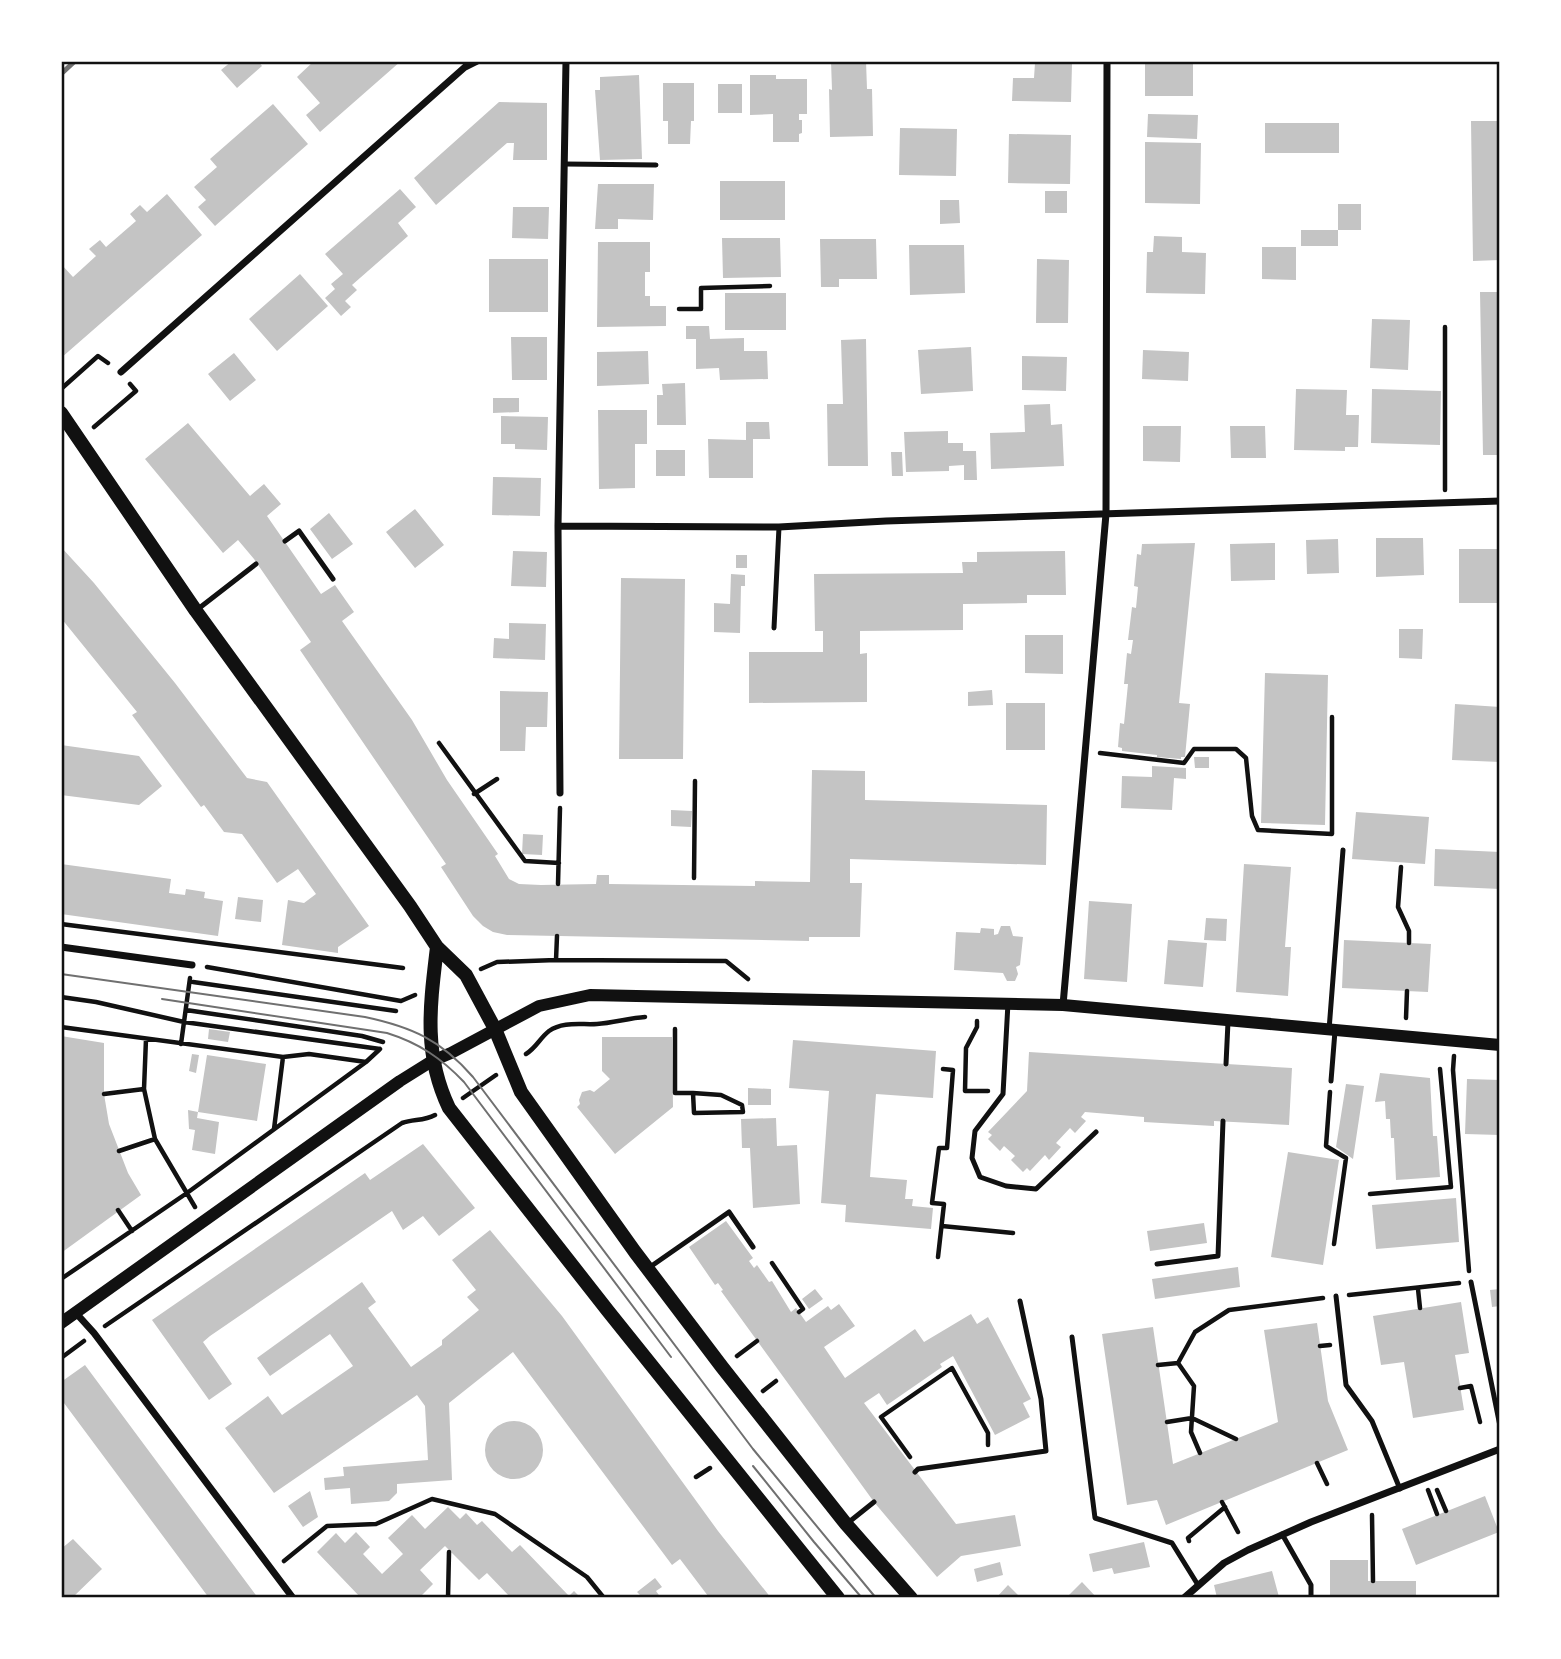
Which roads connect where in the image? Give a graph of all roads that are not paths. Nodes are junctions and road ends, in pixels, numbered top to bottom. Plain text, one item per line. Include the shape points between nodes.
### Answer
1 (477, 61) edge
2 (566, 61) edge
3 (1107, 61) edge
4 (565, 164) junction
5 (656, 165) dead end
6 (121, 372) road end
7 (61, 414) edge
8 (1500, 501) edge
9 (1106, 514) junction
10 (558, 526) junction
11 (779, 527) junction
12 (285, 541) dead end
13 (257, 564) dead end
14 (333, 579) dead end
15 (196, 611) junction
16 (774, 628) dead end
17 (560, 793) road end
18 (1343, 850) dead end
19 (61, 947) edge
20 (437, 947) junction
21 (192, 965) road end
22 (1008, 1003) junction
23 (1063, 1005) junction
24 (1228, 1020) junction
25 (495, 1029) junction
26 (1332, 1030) junction
27 (1500, 1045) edge
28 (432, 1061) junction
29 (1226, 1064) dead end
30 (1331, 1081) road end
31 (1223, 1121) dead end
32 (1096, 1132) dead end
33 (753, 1247) dead end
34 (1157, 1264) dead end
35 (648, 1269) junction
36 (1471, 1282) road end
37 (1336, 1296) road end
38 (1020, 1301) dead end
39 (75, 1312) junction
40 (61, 1323) edge
41 (1072, 1337) dead end
42 (1500, 1426) edge
43 (1500, 1449) edge
44 (917, 1471) road end
45 (1400, 1489) junction
46 (874, 1502) dead end
47 (846, 1524) junction
48 (1282, 1534) junction
49 (1198, 1585) junction
50 (293, 1598) edge
51 (838, 1598) edge
52 (911, 1598) edge
53 (1184, 1598) edge
54 (1311, 1598) edge

1 - 6 street
2 - 4 street
3 - 9 street
4 - 5 lane
4 - 10 street
7 - 15 main road
8 - 9 street
9 - 11 street
9 - 23 street
10 - 11 street
10 - 17 street
11 - 16 lane
12 - 14 lane via 299,530
13 - 15 lane
15 - 20 main road
18 - 26 lane
19 - 21 street
20 - 25 main road via 466,975
20 - 28 main road via 430,1005
22 - 23 street
22 - 25 street via 590,995 540,1006
22 - 32 lane via 1004,1091 975,1131 972,1158 980,1177 1036,1189
23 - 24 street
24 - 26 street
24 - 29 lane
25 - 28 street
25 - 35 main road via 521,1092
26 - 27 street
26 - 30 lane
28 - 39 street
28 - 51 main road via 449,1108
31 - 34 lane via 1217,1256
33 - 35 lane via 729,1212
35 - 47 main road
36 - 42 lane
37 - 45 lane via 1346,1385 1372,1421
38 - 44 lane via 1041,1399 1046,1451
39 - 40 street
39 - 50 street
41 - 49 lane via 1095,1518 1172,1543
43 - 45 street
45 - 48 street
46 - 47 lane
47 - 52 main road
48 - 49 street via 1224,1563
48 - 54 lane via 1311,1585
49 - 53 street

